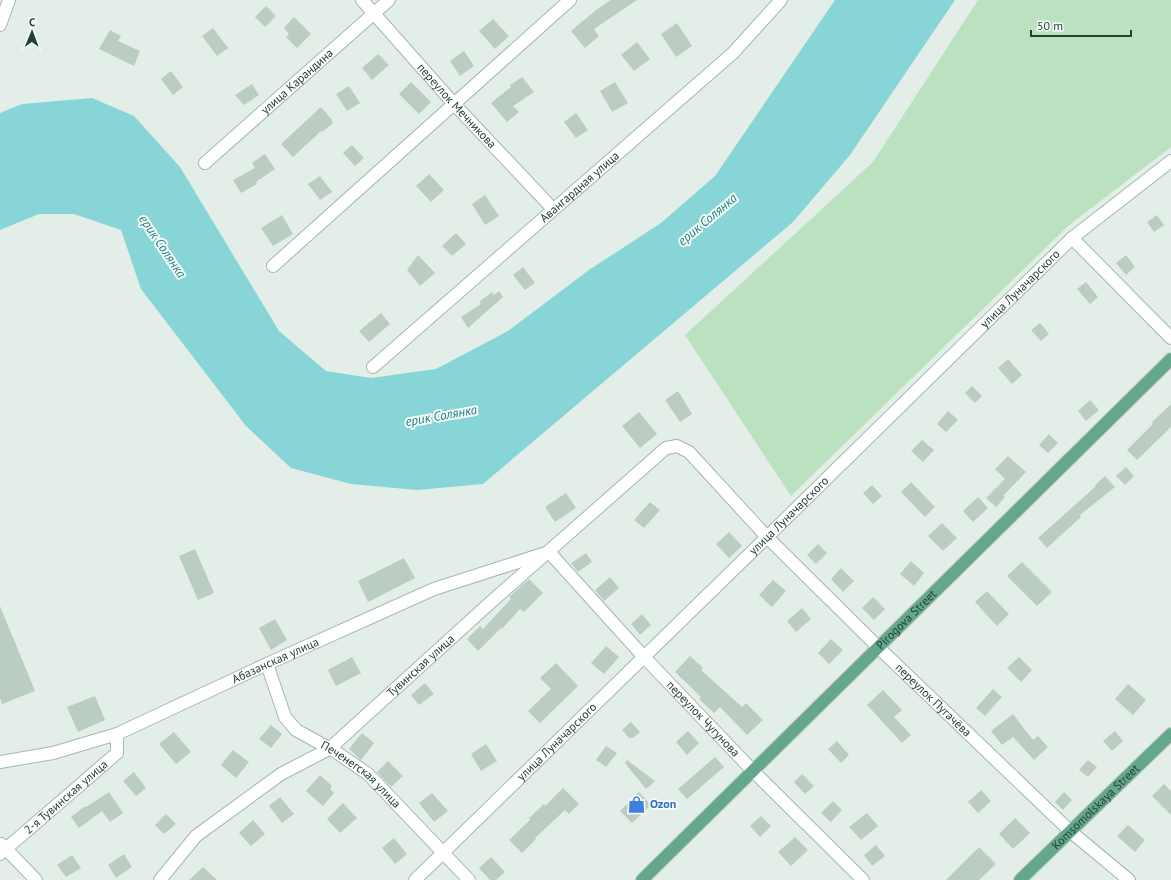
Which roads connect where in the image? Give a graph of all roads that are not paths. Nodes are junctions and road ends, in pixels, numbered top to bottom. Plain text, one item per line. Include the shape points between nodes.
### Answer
1 (9, 0) edge
2 (362, 0) edge
3 (389, 0) edge
4 (570, 0) edge
5 (781, 0) edge
6 (374, 14) junction
7 (0, 25) edge
8 (454, 104) junction
9 (1171, 161) edge
10 (205, 164) dead end
11 (553, 209) junction
12 (1072, 238) junction
13 (273, 266) dead end
14 (1171, 338) edge
15 (1171, 359) edge
16 (373, 368) dead end
17 (677, 446) joint
18 (767, 537) junction
19 (548, 552) junction
20 (879, 648) junction
21 (644, 657) junction
22 (267, 664) junction
23 (118, 734) junction
24 (1171, 734) edge
25 (329, 748) junction
26 (0, 762) edge
27 (753, 771) junction
28 (1070, 831) junction
29 (2, 849) edge
30 (443, 853) junction
31 (36, 880) edge
32 (160, 880) edge
33 (415, 880) edge
34 (469, 880) edge
35 (642, 880) edge
36 (864, 880) edge
37 (1020, 880) edge
38 (1129, 880) edge

1 - 7 street
2 - 6 street, переулок Мечникова
3 - 6 street, улица Карандина
4 - 8 street
5 - 11 street, Авангардная улица via 733,53
6 - 8 street, переулок Мечникова
6 - 10 street, улица Карандина
8 - 11 street, переулок Мечникова
8 - 13 street
9 - 12 street, улица Луначарского
11 - 16 street, Авангардная улица
12 - 14 street
12 - 18 street, улица Луначарского
15 - 20 main road, Pirogova Street
17 - 18 street, переулок Пугачёва via 689,452
17 - 19 street, Тувинская улица via 666,448
18 - 20 street, переулок Пугачёва
18 - 21 street, улица Луначарского
19 - 21 street, переулок Чугунова
19 - 22 street, Абазанская улица via 434,589
19 - 25 street, Тувинская улица
20 - 27 main road, Pirogova Street
20 - 28 street, переулок Пугачёва
21 - 27 street, переулок Чугунова
21 - 30 street, улица Луначарского
22 - 23 street, Абазанская улица
22 - 25 street, Печенегская улица via 285,716 296,730
23 - 26 street, Абазанская улица via 53,753
23 - 29 street, 2-я Тувинская улица via 117,753
24 - 28 main road, Komsomolskaya Street
25 - 30 street, Печенегская улица via 368,774
25 - 32 street, Тувинская улица via 281,774 196,836
27 - 35 main road, Pirogova Street
27 - 36 street, переулок Чугунова
28 - 37 main road, Komsomolskaya Street
28 - 38 street, переулок Пугачёва
29 - 31 street
30 - 33 street, улица Луначарского
30 - 34 street, Печенегская улица

